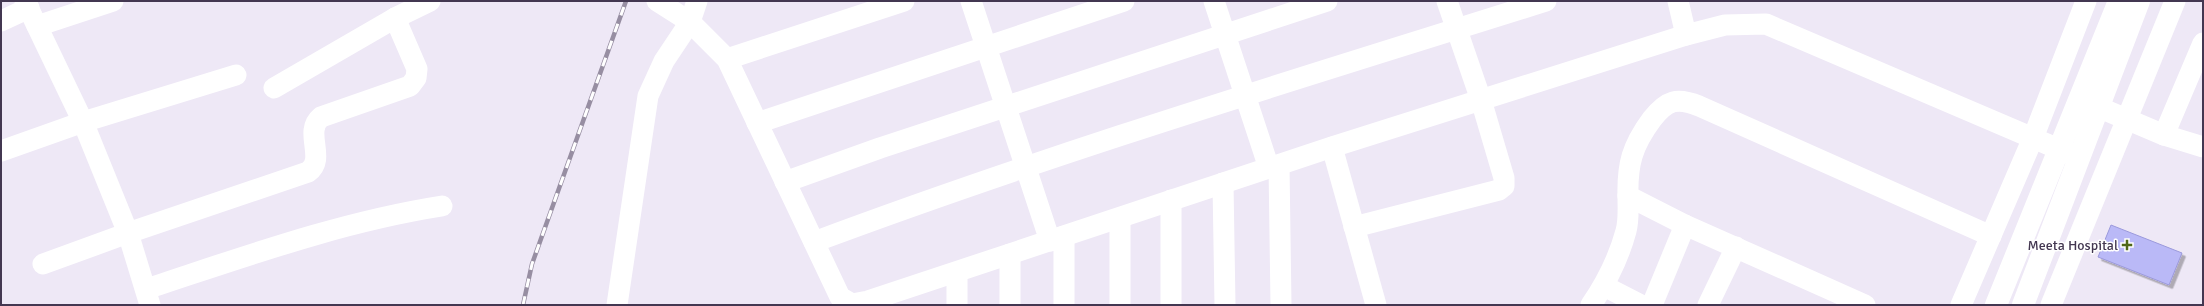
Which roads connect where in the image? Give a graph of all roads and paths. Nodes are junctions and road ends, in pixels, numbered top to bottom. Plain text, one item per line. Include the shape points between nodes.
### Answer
1 (113, 1) edge
2 (430, 1) edge
3 (657, 1) edge
4 (904, 1) edge
5 (971, 1) edge
6 (1124, 1) edge
7 (1214, 1) edge
8 (1327, 1) edge
9 (1447, 1) edge
10 (1546, 1) edge
11 (1678, 1) edge
12 (2086, 1) edge
13 (2119, 1) edge
14 (2139, 1) edge
15 (2175, 1) edge
16 (696, 7) edge
17 (30, 12) edge
18 (395, 18) junction
19 (1, 21) edge
20 (1456, 29) junction
21 (1225, 33) junction
22 (1686, 35) junction
23 (987, 46) junction
24 (2200, 56) edge
25 (727, 59) junction
26 (236, 75) dead end
27 (274, 88) dead end
28 (1245, 96) junction
29 (1481, 100) junction
30 (1005, 106) junction
31 (2098, 107) junction
32 (2127, 119) junction
33 (83, 122) junction
34 (757, 123) junction
35 (2164, 135) junction
36 (2033, 138) junction
37 (1332, 147) junction
38 (2203, 147) edge
39 (1, 151) edge
40 (2069, 153) junction
41 (1274, 166) junction
42 (1026, 168) junction
43 (785, 182) junction
44 (1223, 183) junction
45 (1628, 196) junction
46 (1171, 200) junction
47 (442, 206) dead end
48 (1120, 218) junction
49 (1685, 224) junction
50 (1354, 227) junction
51 (128, 232) junction
52 (1990, 236) junction
53 (1057, 238) junction
54 (814, 242) junction
55 (1736, 247) junction
56 (1010, 254) junction
57 (43, 264) dead end
58 (956, 272) junction
59 (1604, 286) junction
60 (148, 297) edge
61 (901, 298) edge
62 (617, 305) edge
63 (852, 305) edge
64 (957, 305) edge
65 (1010, 305) edge
66 (1064, 305) edge
67 (1120, 305) edge
68 (1171, 305) edge
69 (1225, 305) edge
70 (1281, 305) edge
71 (1376, 305) edge
72 (1591, 305) edge
73 (1641, 305) edge
74 (1652, 305) edge
75 (1708, 305) edge
76 (1866, 305) edge
77 (1961, 305) edge
78 (1996, 305) edge
79 (2023, 305) edge
80 (2051, 305) edge

1 - 17 street
2 - 18 street
3 - 16 street
4 - 25 street
5 - 23 street
6 - 23 street
7 - 21 street
8 - 21 street
9 - 20 street
10 - 20 street
11 - 22 street
12 - 36 street
13 - 40 main road
14 - 31 main road
15 - 32 street
16 - 25 street
16 - 62 street via 664,61 648,96
17 - 19 street
17 - 33 street
18 - 27 street
18 - 51 street via 417,68 416,78 410,86 321,117 315,122 314,168
20 - 28 street
20 - 29 street
21 - 28 street
21 - 30 street
22 - 29 street
22 - 36 street via 1725,25 1766,24
23 - 30 street
23 - 34 street
24 - 35 street
25 - 34 street
26 - 33 street
28 - 41 street
28 - 42 street
29 - 37 street
29 - 50 street via 1504,178 1503,188
30 - 42 street
30 - 43 street
31 - 32 street
31 - 40 main road
32 - 35 street
32 - 80 street
33 - 39 street
33 - 51 street
34 - 43 street
35 - 38 street
36 - 40 street
36 - 52 street
37 - 41 street
37 - 50 street
40 - 78 main road
40 - 79 main road
41 - 44 street
41 - 70 street
42 - 53 street
42 - 54 street
43 - 54 street
44 - 46 street
44 - 69 street
45 - 49 street
45 - 52 street via 1629,163 1639,136 1666,104 1686,101
45 - 59 street via 1627,230
46 - 48 street
46 - 68 street
47 - 60 street via 397,213 314,234
48 - 53 street
48 - 67 street
49 - 55 street
49 - 74 street
50 - 71 street
51 - 57 street
51 - 60 street
52 - 77 street
53 - 56 street
53 - 66 street
54 - 63 street via 840,297
55 - 75 street
55 - 76 street
56 - 58 street
56 - 65 street
58 - 61 street
58 - 64 street
59 - 72 street
59 - 73 street
61 - 63 street

